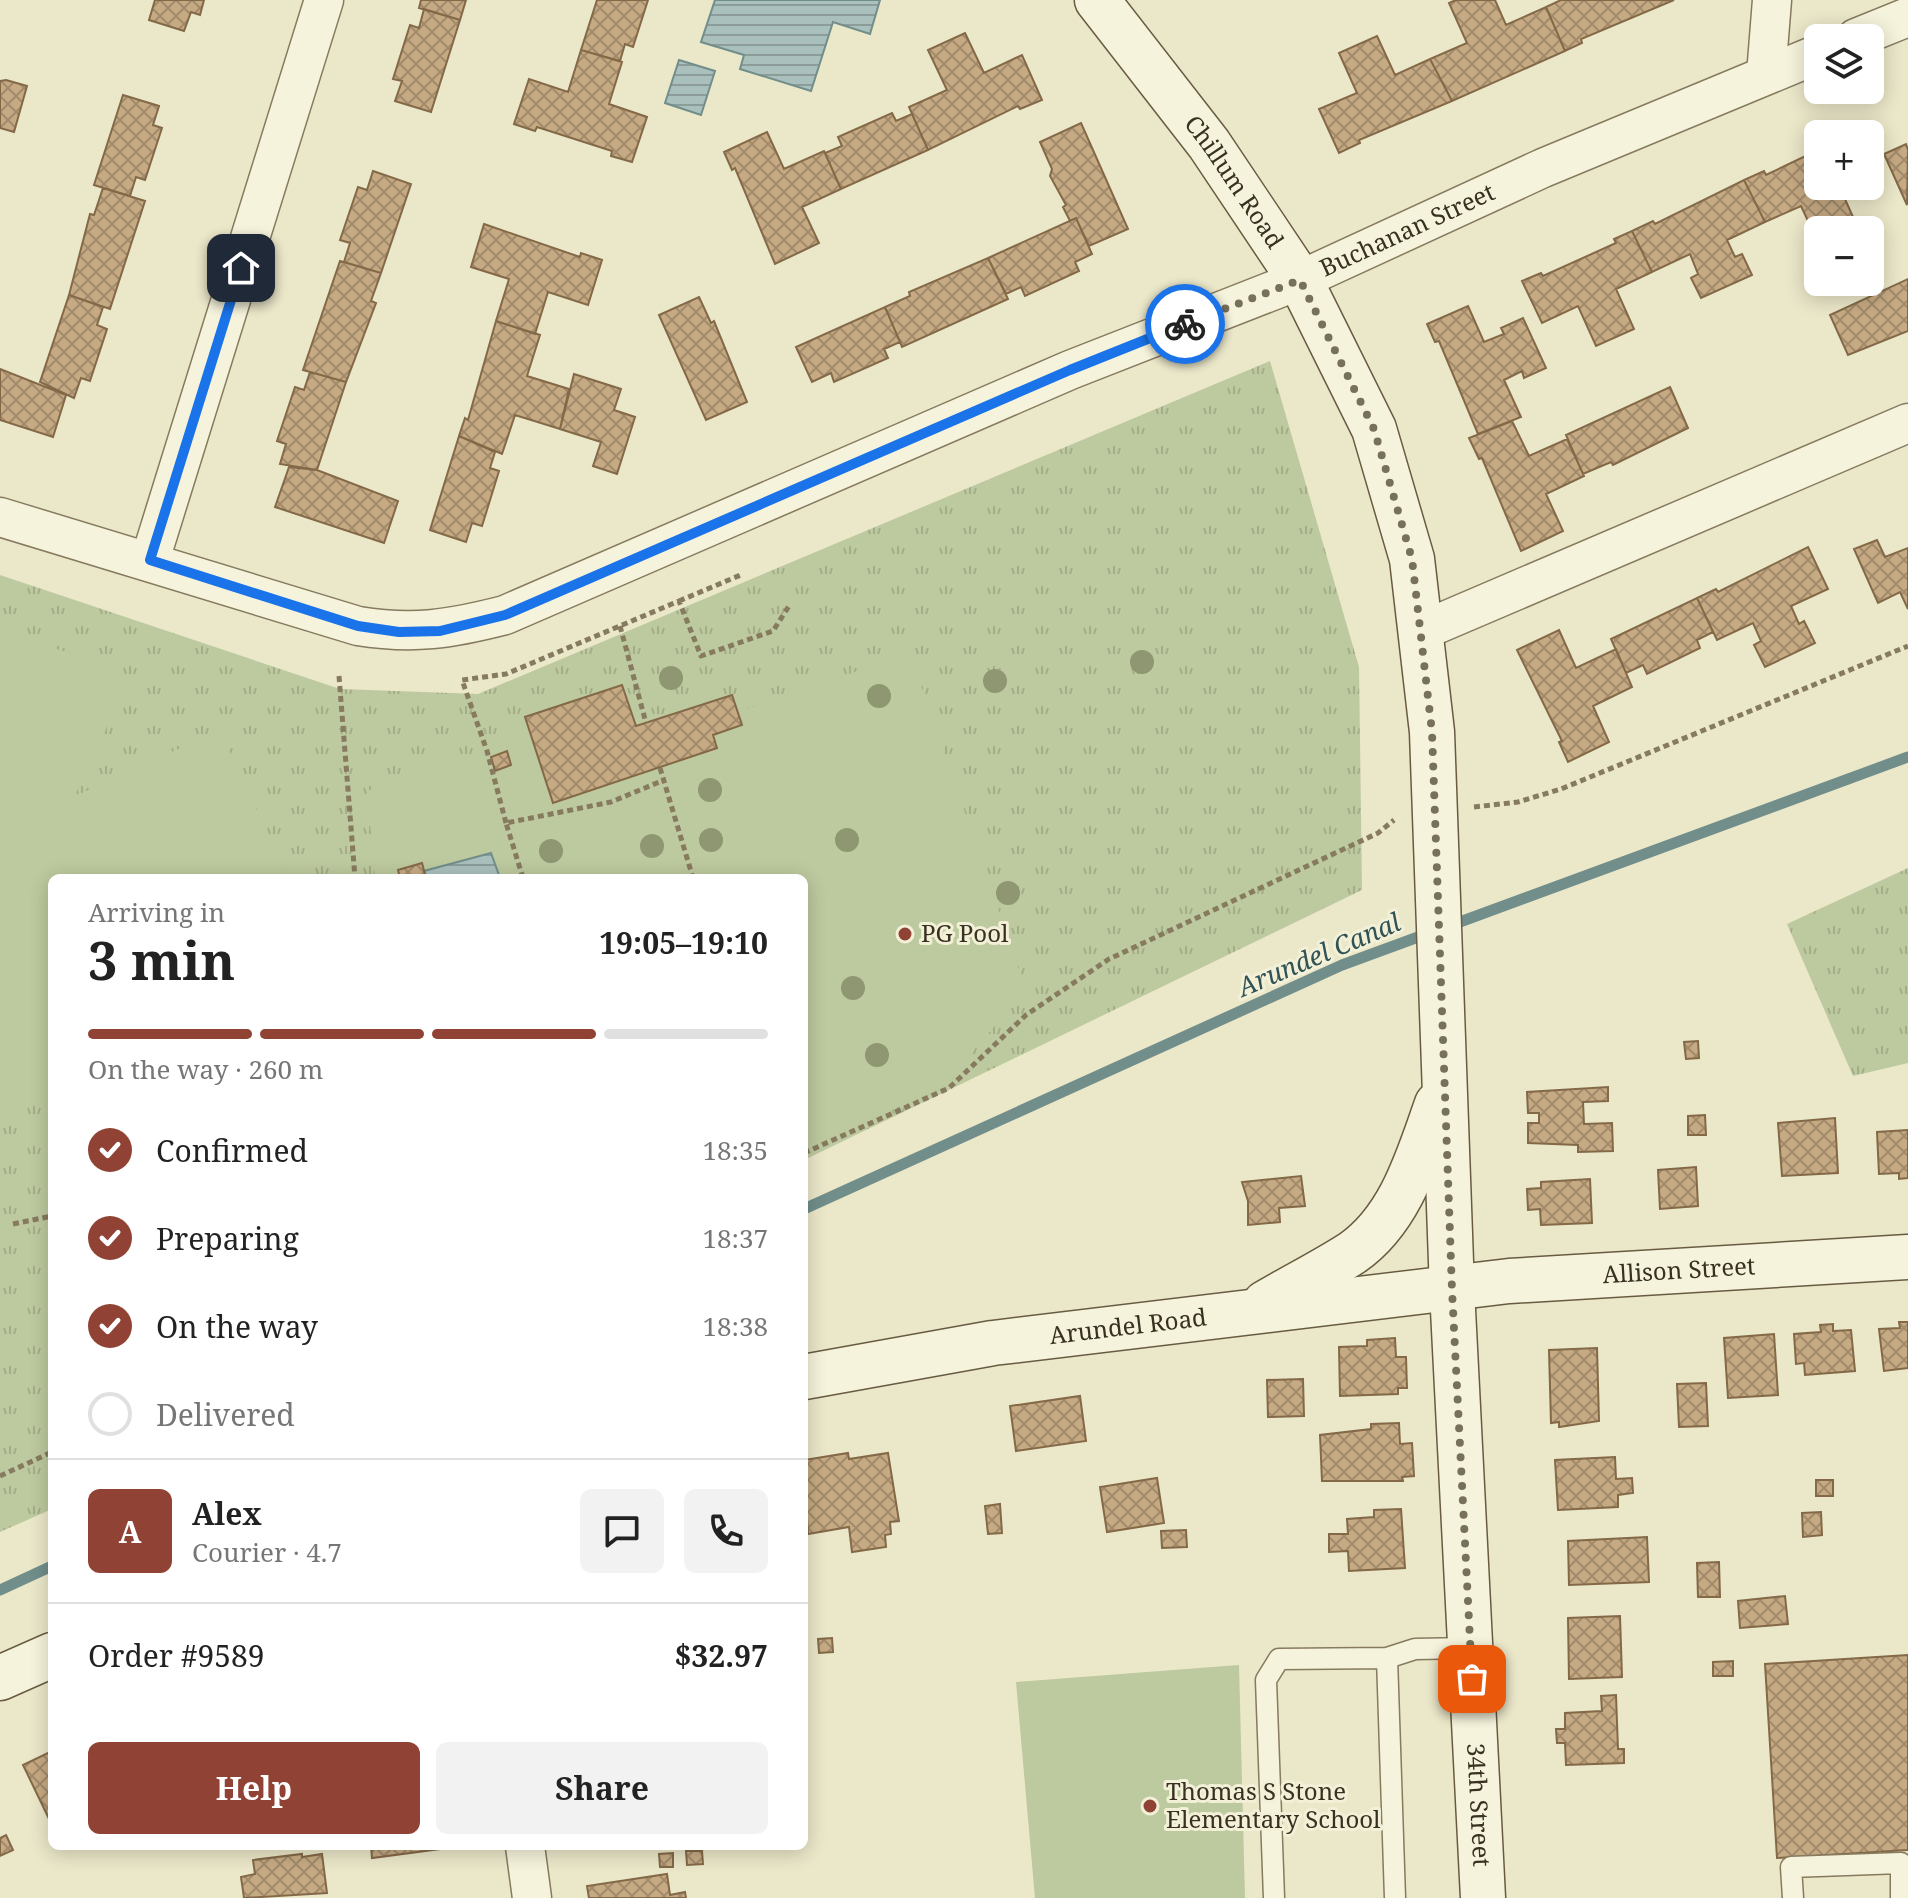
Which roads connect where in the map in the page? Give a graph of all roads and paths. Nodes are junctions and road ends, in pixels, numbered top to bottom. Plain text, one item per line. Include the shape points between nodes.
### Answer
1 (324, 0) edge
2 (1097, 0) edge
3 (1772, 0) edge
4 (1908, 17) edge
5 (1884, 27) edge
6 (1804, 60) edge
7 (1766, 75) junction
8 (1300, 280) junction
9 (1908, 423) edge
10 (0, 517) edge
11 (150, 560) junction
12 (743, 574) dead end
13 (679, 601) junction
14 (789, 606) dead end
15 (620, 626) junction
16 (1419, 632) junction
17 (1908, 646) edge
18 (339, 676) dead end
19 (646, 723) dead end
20 (660, 768) dead end
21 (664, 780) junction
22 (1435, 813) junction
23 (506, 823) junction
24 (355, 874) edge
25 (522, 874) edge
26 (692, 874) edge
27 (1439, 944) joint
28 (1444, 1082) junction
29 (808, 1151) edge
30 (48, 1217) edge
31 (13, 1224) dead end
32 (1908, 1257) edge
33 (1452, 1290) junction
34 (1251, 1311) junction
35 (808, 1376) edge
36 (48, 1454) edge
37 (0, 1476) edge
38 (1470, 1648) junction
39 (48, 1657) edge
40 (1387, 1658) junction
41 (0, 1678) edge
42 (526, 1850) edge
43 (532, 1898) edge
44 (1274, 1898) edge
45 (1395, 1898) edge
46 (1483, 1898) edge
47 (1793, 1898) edge
48 (1901, 1898) edge

1 - 11 street
2 - 8 street, Chillum Road via 1209,144
3 - 7 street
4 - 5 street
6 - 7 street, Buchanan Street
7 - 8 street, Buchanan Street via 1543,168
8 - 11 street, Buchanan Street via 1070,370 492,619 440,631 358,626
8 - 16 street, Chillum Road via 1374,429 1412,559
9 - 16 street
10 - 11 street, Buchanan Street
12 - 13 path
13 - 14 path via 701,656 773,631
13 - 15 path
15 - 19 path
15 - 23 path via 506,674 462,680
16 - 22 street, Chillum Road via 1432,732
17 - 22 path via 1561,789 1518,802
18 - 24 path
20 - 21 path
21 - 23 path via 611,802
21 - 26 path
22 - 27 street, Chillum Road
22 - 29 path via 1397,817 1378,833 1109,959 1026,1015 949,1088
23 - 25 path
27 - 28 street, 34th Street
28 - 33 street, 34th Street
28 - 34 street via 1406,1188 1377,1231 1353,1252
30 - 31 path
32 - 33 street, Allison Street via 1509,1281
33 - 34 street, Arundel Road
33 - 38 street, 34th Street
34 - 35 street, Arundel Road via 993,1343
36 - 37 path
38 - 40 lane via 1415,1649
38 - 46 street, 34th Street
39 - 41 street
40 - 44 lane via 1279,1659 1266,1680
40 - 45 lane
42 - 43 street
47 - 48 lane via 1791,1867 1901,1863

